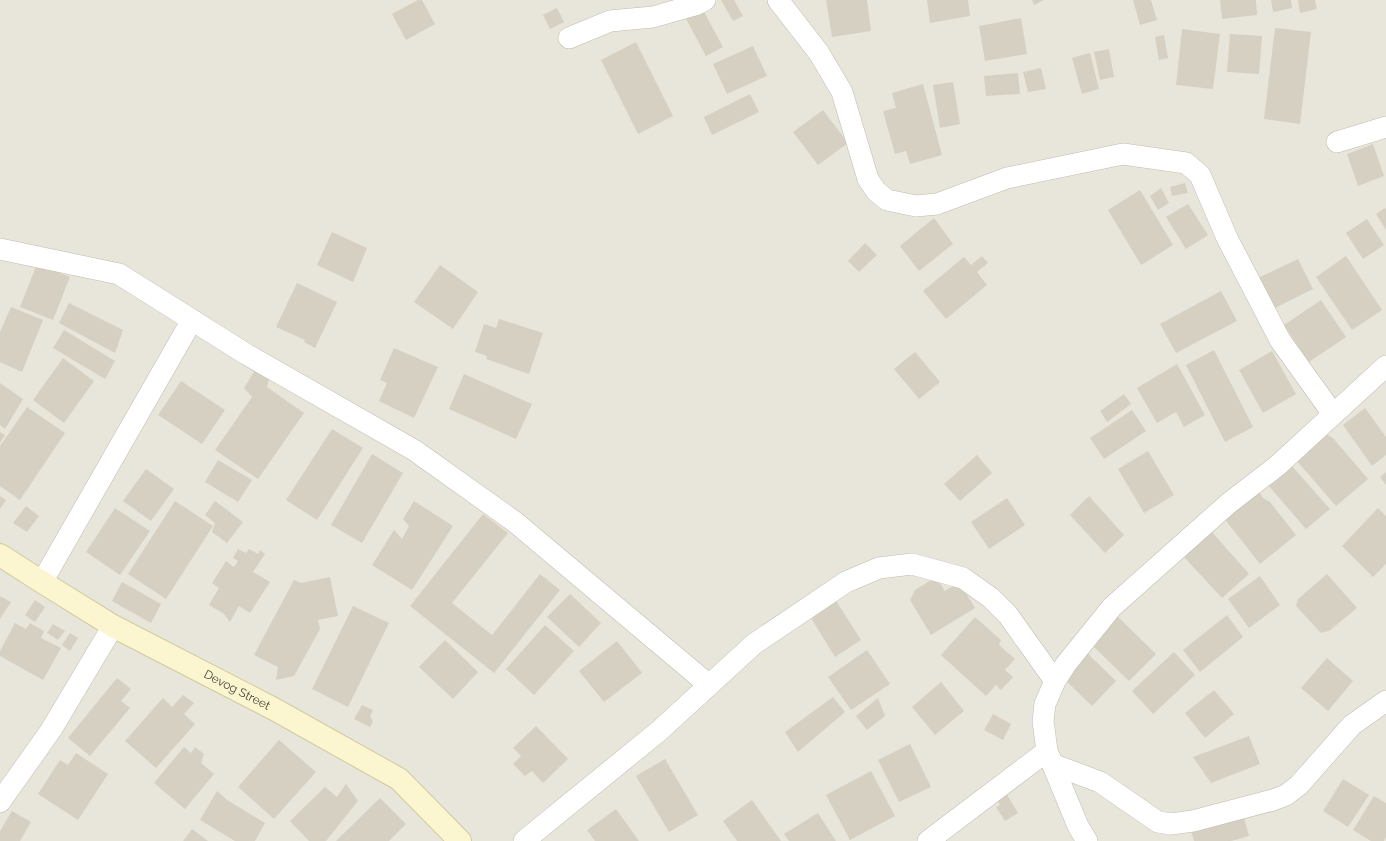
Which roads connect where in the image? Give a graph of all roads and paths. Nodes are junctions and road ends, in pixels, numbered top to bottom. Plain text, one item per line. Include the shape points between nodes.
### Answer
1 (705, 0) edge
2 (778, 0) edge
3 (569, 38) dead end
4 (1386, 127) edge
5 (1337, 142) dead end
6 (0, 249) edge
7 (192, 320) junction
8 (1386, 366) edge
9 (1333, 414) junction
10 (0, 555) edge
11 (42, 582) junction
12 (113, 626) junction
13 (1055, 681) junction
14 (709, 685) junction
15 (1386, 701) edge
16 (1050, 758) junction
17 (0, 802) edge
18 (460, 841) edge
19 (524, 841) edge
20 (928, 841) edge
21 (1087, 841) edge

1 - 3 street via 653,17 610,21
2 - 9 street via 819,53 842,92 868,179 876,191 887,200 916,206 937,204 1007,178 1123,154 1186,163 1192,167 1200,175 1227,238 1280,340
4 - 5 street
6 - 7 street via 119,274
7 - 11 street
7 - 14 street via 246,354 414,450 515,522
8 - 9 street
9 - 13 street via 1277,466 1229,503 1112,607
10 - 11 street, Devog Street
11 - 12 street, Devog Street
12 - 17 street via 51,730
12 - 18 street, Devog Street via 274,708 398,779
13 - 14 street via 1008,615 991,598 963,578 912,564 879,568 846,582 754,644
13 - 16 street via 1045,704 1043,721
14 - 19 street via 659,730
15 - 16 street via 1352,725 1299,785 1286,795 1193,821 1171,824 1158,822 1100,782
16 - 20 street
16 - 21 street via 1078,826

